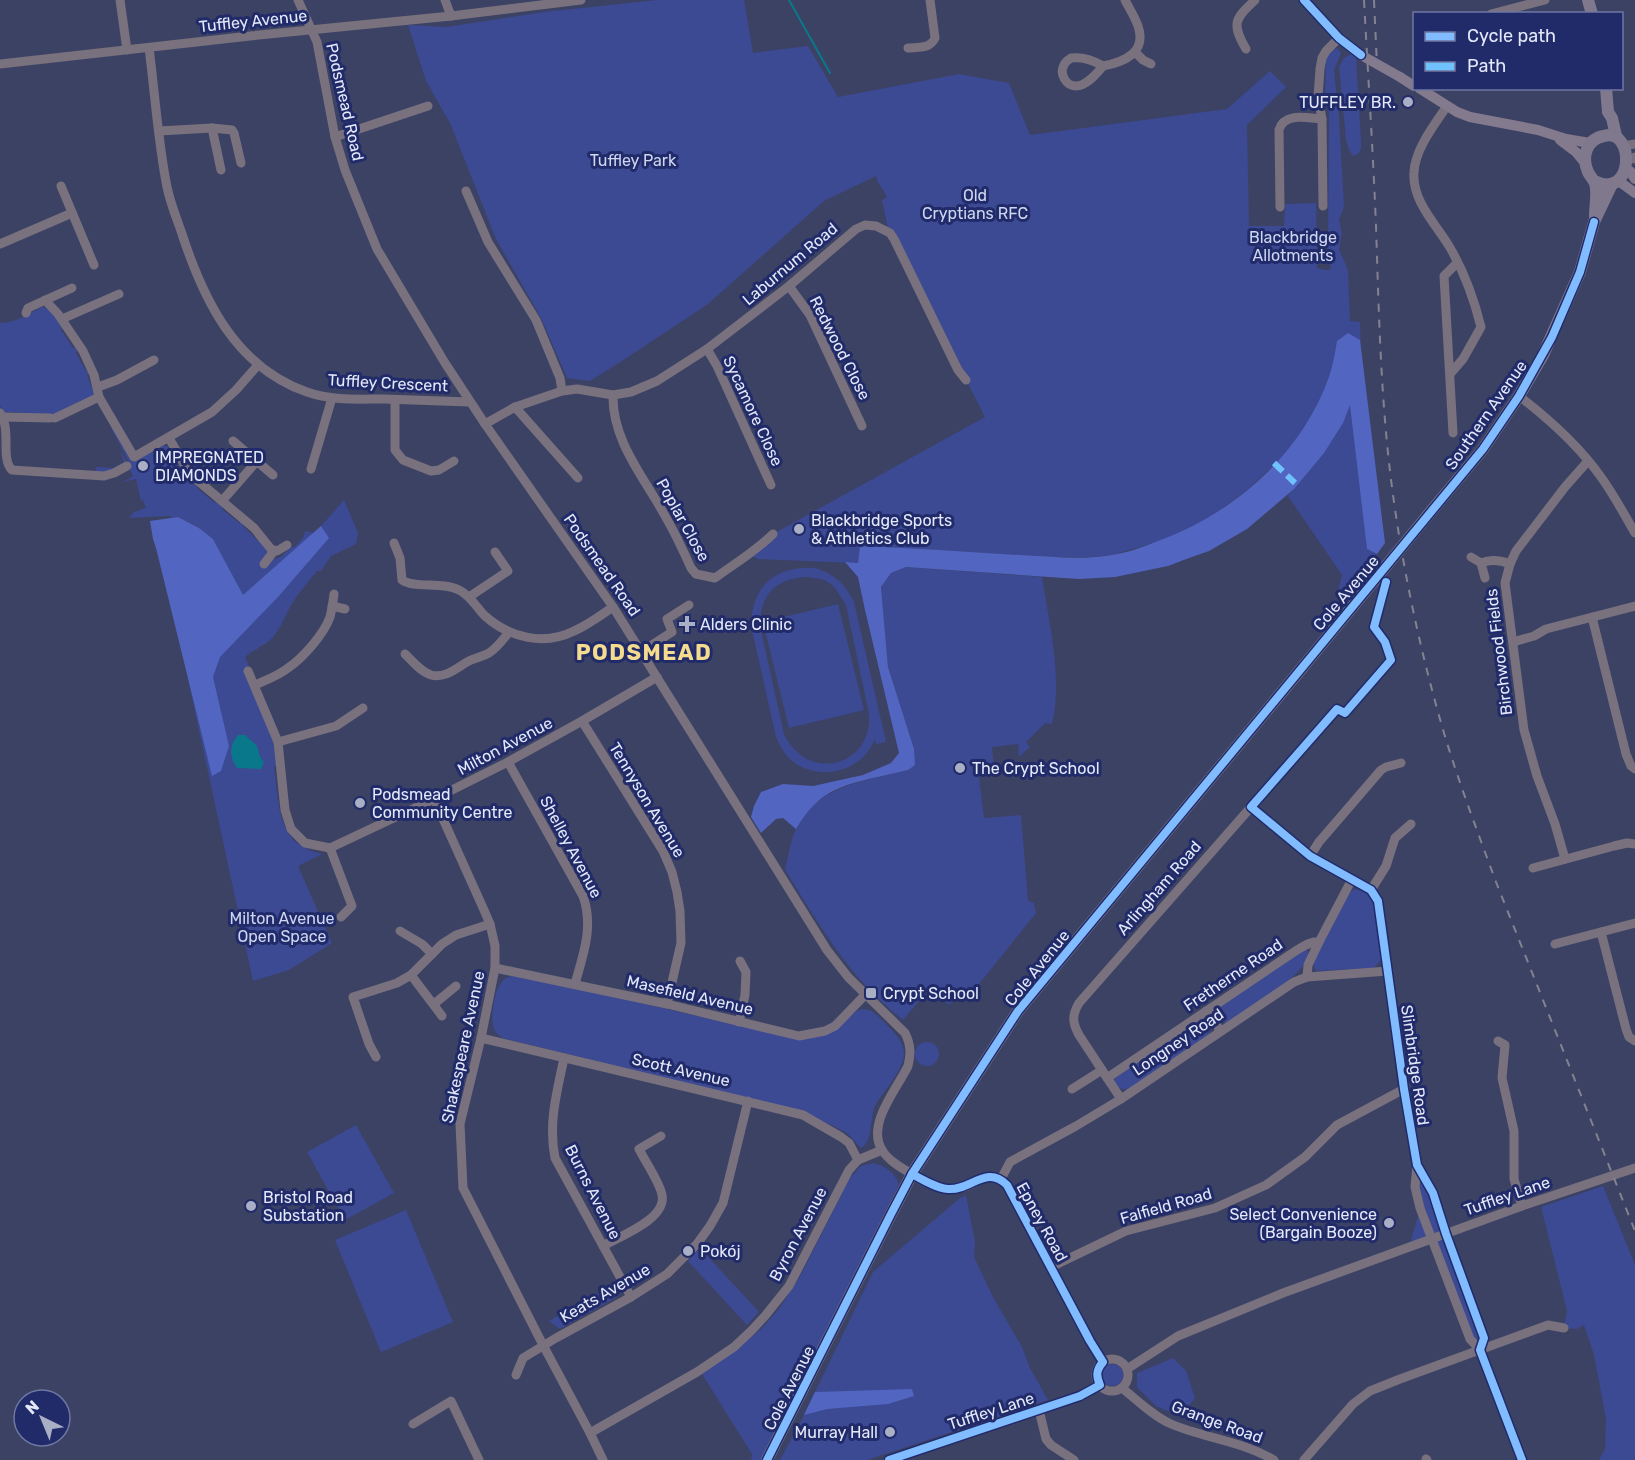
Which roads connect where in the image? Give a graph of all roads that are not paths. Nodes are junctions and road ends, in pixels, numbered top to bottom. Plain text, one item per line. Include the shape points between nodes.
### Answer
1 (120, 0) edge
2 (298, 0) edge
3 (446, 0) edge
4 (581, 0) edge
5 (930, 0) edge
6 (1125, 0) edge
7 (1255, 0) edge
8 (1304, 0) edge
9 (1545, 0) edge
10 (540, 2) edge
11 (1508, 4) edge
12 (1494, 12) edge
13 (451, 16) junction
14 (312, 31) junction
15 (1339, 38) junction
16 (149, 48) junction
17 (908, 48) dead end
18 (1246, 49) dead end
19 (127, 50) junction
20 (1135, 52) junction
21 (0, 64) edge
22 (1151, 64) dead end
23 (1103, 66) dead end
24 (1413, 85) edge
25 (1606, 90) edge
26 (1426, 91) edge
27 (428, 106) dead end
28 (1447, 106) junction
29 (1608, 112) junction
30 (1322, 119) junction
31 (212, 128) junction
32 (159, 131) junction
33 (334, 136) junction
34 (1555, 136) junction
35 (1616, 136) junction
36 (1595, 139) junction
37 (1632, 144) edge
38 (241, 163) dead end
39 (1586, 164) junction
40 (1633, 167) edge
41 (221, 170) dead end
42 (1594, 180) junction
43 (1616, 183) junction
44 (61, 186) dead end
45 (466, 191) dead end
46 (1635, 193) edge
47 (1323, 206) dead end
48 (1280, 207) dead end
49 (72, 213) junction
50 (1594, 222) junction
51 (0, 244) edge
52 (1457, 263) junction
53 (94, 265) dead end
54 (502, 265) junction
55 (493, 271) dead end
56 (789, 286) junction
57 (72, 288) dead end
58 (118, 294) dead end
59 (45, 300) junction
60 (26, 313) dead end
61 (62, 319) junction
62 (707, 350) junction
63 (154, 360) dead end
64 (258, 365) junction
65 (1450, 374) junction
66 (966, 380) dead end
67 (562, 391) junction
68 (99, 392) junction
69 (613, 395) junction
70 (1519, 396) junction
71 (332, 398) junction
72 (395, 400) junction
73 (470, 402) junction
74 (515, 407) junction
75 (1, 415) edge
76 (485, 424) junction
77 (862, 426) dead end
78 (1453, 433) dead end
79 (169, 438) junction
80 (233, 441) dead end
81 (257, 461) junction
82 (454, 461) dead end
83 (1588, 461) junction
84 (127, 466) dead end
85 (311, 469) dead end
86 (273, 475) dead end
87 (578, 478) dead end
88 (771, 485) dead end
89 (222, 501) junction
90 (1635, 533) edge
91 (773, 534) dead end
92 (394, 543) dead end
93 (1404, 544) joint
94 (287, 545) dead end
95 (274, 551) junction
96 (495, 552) dead end
97 (1471, 557) dead end
98 (1481, 563) junction
99 (264, 564) dead end
100 (1510, 564) junction
101 (1485, 578) dead end
102 (334, 594) dead end
103 (469, 597) junction
104 (689, 605) dead end
105 (332, 606) junction
106 (1635, 606) edge
107 (614, 607) junction
108 (345, 609) dead end
109 (1592, 617) junction
110 (509, 632) junction
111 (1513, 642) junction
112 (641, 652) junction
113 (405, 654) dead end
114 (248, 670) dead end
115 (430, 675) junction
116 (657, 677) junction
117 (255, 685) junction
118 (425, 685) dead end
119 (363, 708) dead end
120 (1337, 709) dead end
121 (582, 721) junction
122 (278, 742) junction
123 (508, 762) junction
124 (1401, 763) dead end
125 (1635, 769) edge
126 (434, 799) junction
127 (1251, 807) junction
128 (1411, 824) dead end
129 (1635, 844) edge
130 (330, 848) junction
131 (1310, 856) junction
132 (1565, 859) junction
133 (1533, 868) dead end
134 (1352, 879) junction
135 (1373, 892) junction
136 (341, 917) dead end
137 (1635, 923) edge
138 (490, 924) junction
139 (400, 931) dead end
140 (1601, 932) junction
141 (1319, 942) junction
142 (1555, 944) dead end
143 (432, 954) junction
144 (740, 961) dead end
145 (495, 968) junction
146 (1388, 971) junction
147 (411, 975) junction
148 (1307, 977) junction
149 (575, 984) junction
150 (456, 987) dead end
151 (865, 995) junction
152 (434, 1004) junction
153 (667, 1004) junction
154 (1206, 1011) junction
155 (442, 1016) dead end
156 (739, 1022) junction
157 (1221, 1031) junction
158 (481, 1038) junction
159 (1635, 1041) edge
160 (1504, 1042) dead end
161 (376, 1057) dead end
162 (564, 1058) junction
163 (1105, 1074) junction
164 (1072, 1089) dead end
165 (1404, 1089) junction
166 (1121, 1099) junction
167 (748, 1101) junction
168 (661, 1136) dead end
169 (882, 1150) junction
170 (858, 1160) junction
171 (1418, 1165) junction
172 (1635, 1168) edge
173 (912, 1174) junction
174 (1001, 1179) junction
175 (1522, 1206) junction
176 (1446, 1233) junction
177 (1432, 1239) junction
178 (603, 1246) junction
179 (1051, 1267) junction
180 (631, 1297) junction
181 (1564, 1328) dead end
182 (543, 1346) junction
183 (1480, 1350) junction
184 (1103, 1362) junction
185 (1127, 1369) junction
186 (516, 1375) dead end
187 (1100, 1385) junction
188 (1122, 1388) junction
189 (1039, 1410) junction
190 (413, 1424) dead end
191 (590, 1433) junction
192 (915, 1456) edge
193 (479, 1460) edge
194 (603, 1460) edge
195 (767, 1460) edge
196 (889, 1460) edge
197 (1074, 1460) edge
198 (1274, 1460) edge
199 (1304, 1460) edge
200 (1522, 1460) edge

1 - 19 street
2 - 14 street, Podsmead Road
3 - 13 street
4 - 10 street, Tuffley Avenue
5 - 17 street via 933,43
6 - 20 street via 1138,26 1139,44
7 - 18 street via 1237,20
8 - 15 main road
9 - 11 street
10 - 13 street, Tuffley Avenue
11 - 12 street
13 - 14 street, Tuffley Avenue
14 - 16 street, Tuffley Avenue
14 - 33 street, Podsmead Road
15 - 24 main road, bridge via 1361,56
15 - 30 street via 1322,58 1318,97
16 - 19 street, Tuffley Avenue
16 - 32 street, Tuffley Crescent
19 - 21 street, Tuffley Avenue
20 - 22 street
20 - 23 street via 1129,58
25 - 29 highway
26 - 28 main road
27 - 33 street
28 - 34 main road via 1470,117
28 - 52 street via 1423,143 1414,171 1416,191
29 - 35 highway
29 - 36 highway
30 - 47 street
30 - 48 street via 1291,118 1281,124
31 - 32 street
31 - 38 street via 232,130
31 - 41 street
32 - 64 street, Tuffley Crescent via 168,189 189,256 224,327
33 - 73 street, Podsmead Road via 377,249
34 - 36 main road
34 - 39 main road
35 - 36 highway
35 - 37 highway
36 - 39 highway via 1586,151
37 - 40 highway
39 - 42 highway
40 - 43 highway
42 - 43 highway via 1606,185
42 - 50 highway
43 - 46 main road
43 - 50 highway
44 - 49 street
45 - 54 street
49 - 51 street
49 - 53 street
50 - 70 highway, Southern Avenue via 1580,272 1543,355
52 - 65 street via 1444,276
52 - 65 street via 1468,283 1481,327
54 - 55 street
54 - 67 street via 536,320 561,378
56 - 62 street, Laburnum Road
56 - 66 street, Laburnum Road via 856,229 865,225 882,228 894,239
56 - 77 street, Redwood Close via 810,315
57 - 59 street
58 - 61 street
59 - 60 street
59 - 61 street
61 - 68 street via 87,358
62 - 69 street, Laburnum Road via 657,381
62 - 88 street, Sycamore Close
63 - 68 street
64 - 71 street, Tuffley Crescent via 307,392
64 - 79 street via 221,405
65 - 78 street
67 - 69 street, Laburnum Road via 577,389
67 - 74 street, Laburnum Road
68 - 75 street via 53,418
68 - 79 street via 134,457
69 - 91 street, Poplar Close via 625,448 696,574 715,578
70 - 83 street
70 - 93 highway, Southern Avenue, bridge via 1483,449
71 - 72 street, Tuffley Crescent
71 - 85 street
72 - 73 street, Tuffley Crescent
72 - 82 street via 398,455 431,471
73 - 76 street, Podsmead Road
74 - 76 street, Laburnum Road
74 - 87 street
75 - 84 street via 5,426 2,460 12,470 104,476
76 - 107 street, Podsmead Road
79 - 89 street via 190,472
80 - 81 street
81 - 86 street
81 - 89 street
83 - 90 street
83 - 100 street, Birchwood Fields via 1522,542
89 - 95 street
92 - 103 street via 402,580 407,584 444,585
93 - 173 highway, Cole Avenue, bridge via 1018,1011
94 - 95 street
95 - 99 street
96 - 103 street via 508,571
97 - 98 street
98 - 100 street via 1499,560
98 - 101 street
100 - 111 street, Birchwood Fields via 1506,583
102 - 105 street
103 - 110 street via 484,615
104 - 112 street via 667,619 672,632
105 - 108 street
105 - 117 street via 324,631 302,655 290,667
106 - 109 street
107 - 110 street via 561,636 541,640
107 - 112 street, Podsmead Road
109 - 111 street
109 - 125 street via 1626,754
110 - 115 street via 489,653 448,674
111 - 132 street, Birchwood Fields via 1524,729
112 - 116 street, Podsmead Road
113 - 115 street
114 - 117 street
115 - 118 street
116 - 121 street, Milton Avenue
116 - 151 street, Podsmead Road via 813,928 839,967
117 - 122 street
119 - 122 street via 336,726
120 - 127 street, Arlingham Road
121 - 123 street, Milton Avenue
121 - 153 street, Tennyson Avenue via 663,850 672,872 680,911 681,943
122 - 130 street via 285,810 291,829 305,843
123 - 126 street, Milton Avenue
123 - 149 street, Shelley Avenue via 587,907 587,942
124 - 131 street via 1381,770
126 - 130 street, Milton Avenue
126 - 138 street, Shakespeare Avenue
127 - 131 street
127 - 163 street, Arlingham Road via 1073,1012 1073,1024
128 - 135 street via 1395,838
129 - 132 street
130 - 136 street via 352,906
131 - 134 street
132 - 133 street
134 - 135 street
134 - 141 street
135 - 146 street, Slimbridge Road via 1378,901
137 - 140 street
138 - 143 street via 456,935
138 - 145 street, Shakespeare Avenue
139 - 143 street
140 - 142 street
140 - 159 street via 1626,1029
141 - 148 street
141 - 154 street, Fretherne Road via 1297,950
143 - 147 street
144 - 156 street via 746,972
145 - 149 street, Masefield Avenue
145 - 158 street, Shakespeare Avenue
146 - 148 street, Longney Road
146 - 165 street, Slimbridge Road
147 - 152 street
147 - 161 street via 353,997
148 - 157 street, Longney Road
149 - 153 street, Masefield Avenue
150 - 152 street
151 - 156 street, Masefield Avenue via 825,1031 799,1036
151 - 169 street, Podsmead Road via 897,1024 910,1042 908,1066 878,1123
152 - 155 street
153 - 156 street, Masefield Avenue
154 - 157 street
154 - 163 street, Fretherne Road
157 - 166 street, Longney Road
158 - 162 street, Scott Avenue
158 - 182 street, Shakespeare Avenue via 459,1124 463,1188
160 - 175 street via 1502,1078 1514,1131 1514,1179
162 - 167 street, Scott Avenue
162 - 178 street, Burns Avenue via 552,1118 552,1144 558,1164
163 - 164 street, Fretherne Road
163 - 166 street, Arlingham Road
165 - 171 street, Slimbridge Road
165 - 179 street, Falfield Road via 1337,1125 1305,1157 1266,1185 1215,1209 1126,1231
166 - 174 street, Longney Road via 1010,1162
167 - 170 street, Scott Avenue via 803,1115 849,1143
167 - 180 street, Keats Avenue via 723,1203 710,1226 667,1274
168 - 178 street via 639,1149 662,1193 662,1206 653,1218
169 - 170 street
169 - 173 street
170 - 191 street, Byron Avenue via 849,1170 789,1287 751,1331 698,1372
171 - 176 street, Slimbridge Road via 1433,1193
171 - 177 street, Slimbridge Road via 1415,1187
172 - 175 street, Tuffley Lane
173 - 174 street, Epney Road via 947,1189 960,1189 981,1178
173 - 195 highway, Cole Avenue
174 - 179 street, Epney Road
175 - 176 street, Tuffley Lane
176 - 177 street, Tuffley Lane
176 - 183 street, Slimbridge Road via 1484,1338
177 - 183 street, Slimbridge Road via 1470,1340
177 - 185 street, Tuffley Lane via 1178,1336
178 - 180 street, Burns Avenue
179 - 184 street, Epney Road
180 - 182 street, Keats Avenue
181 - 183 street via 1548,1326
182 - 186 street, Keats Avenue via 523,1358
182 - 191 street, Shakespeare Avenue
183 - 199 street via 1370,1391 1353,1404
183 - 200 street
184 - 185 street via 1117,1360
184 - 187 street via 1097,1372
185 - 188 street via 1128,1379
187 - 188 street via 1108,1391
187 - 189 street, Tuffley Lane
188 - 198 street, Grange Road via 1170,1424
189 - 192 street, Tuffley Lane
189 - 197 street via 1051,1446
190 - 193 street via 451,1401
191 - 194 street, Shakespeare Avenue
192 - 196 street, Tuffley Lane

